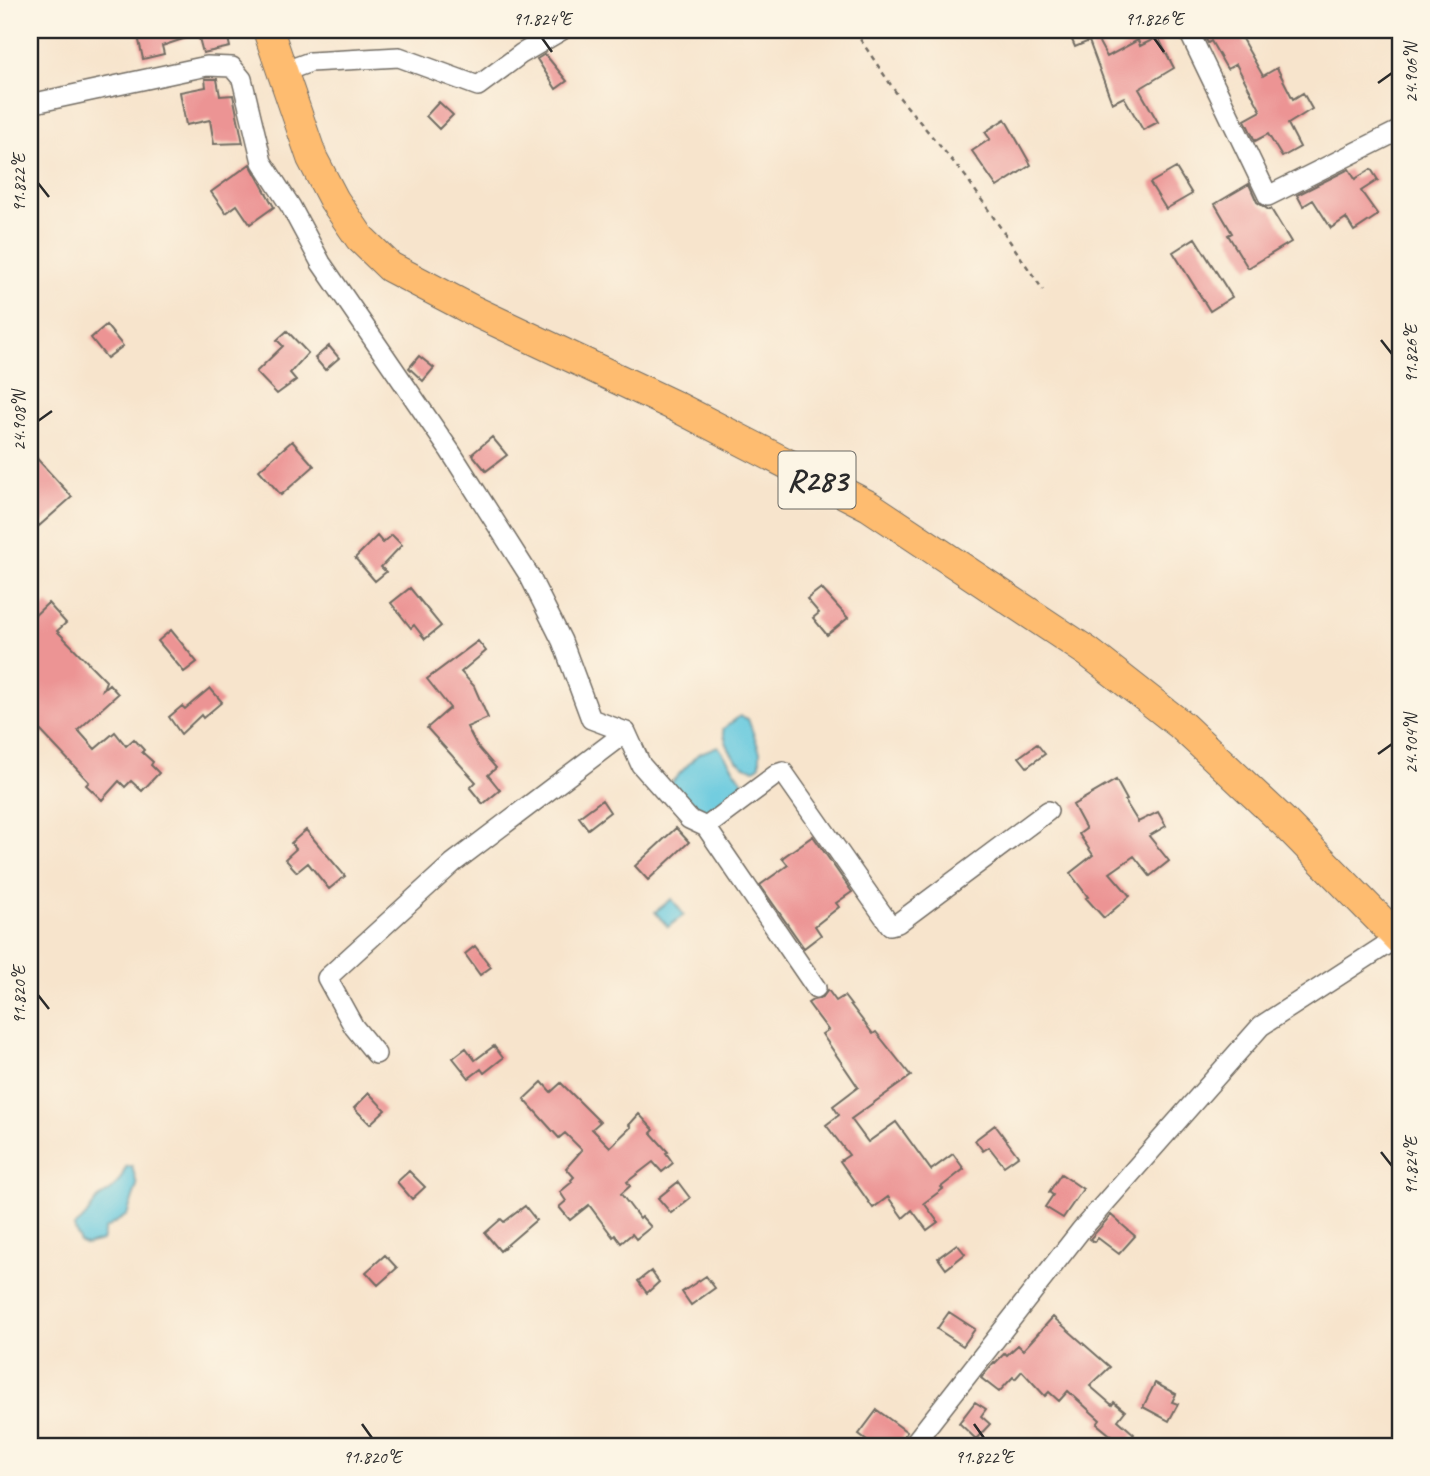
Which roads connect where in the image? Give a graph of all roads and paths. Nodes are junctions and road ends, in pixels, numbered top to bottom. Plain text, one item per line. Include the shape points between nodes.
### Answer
1 (268, 30) edge
2 (562, 30) edge
3 (858, 30) edge
4 (1188, 30) edge
5 (283, 72) junction
6 (30, 104) edge
7 (1400, 130) edge
8 (1043, 290) dead end
9 (626, 732) junction
10 (1048, 811) dead end
11 (706, 827) junction
12 (1399, 939) edge
13 (816, 988) dead end
14 (376, 1054) dead end
15 (912, 1446) edge

1 - 5 main road, R283
2 - 5 street via 478,86 399,57 310,62
3 - 8 path via 899,97 966,177
4 - 7 street via 1268,196
5 - 12 main road, R283 via 312,158 334,200 359,238 390,267 687,412 880,513 1088,652 1181,725
6 - 9 street via 207,66 232,67 242,79 262,162 321,263 529,575 562,641 591,719
9 - 11 street via 641,765 690,819
9 - 14 street via 453,863 327,978 354,1027
10 - 11 street via 890,925 783,772
11 - 13 street
12 - 15 street via 1261,1026 1081,1230

